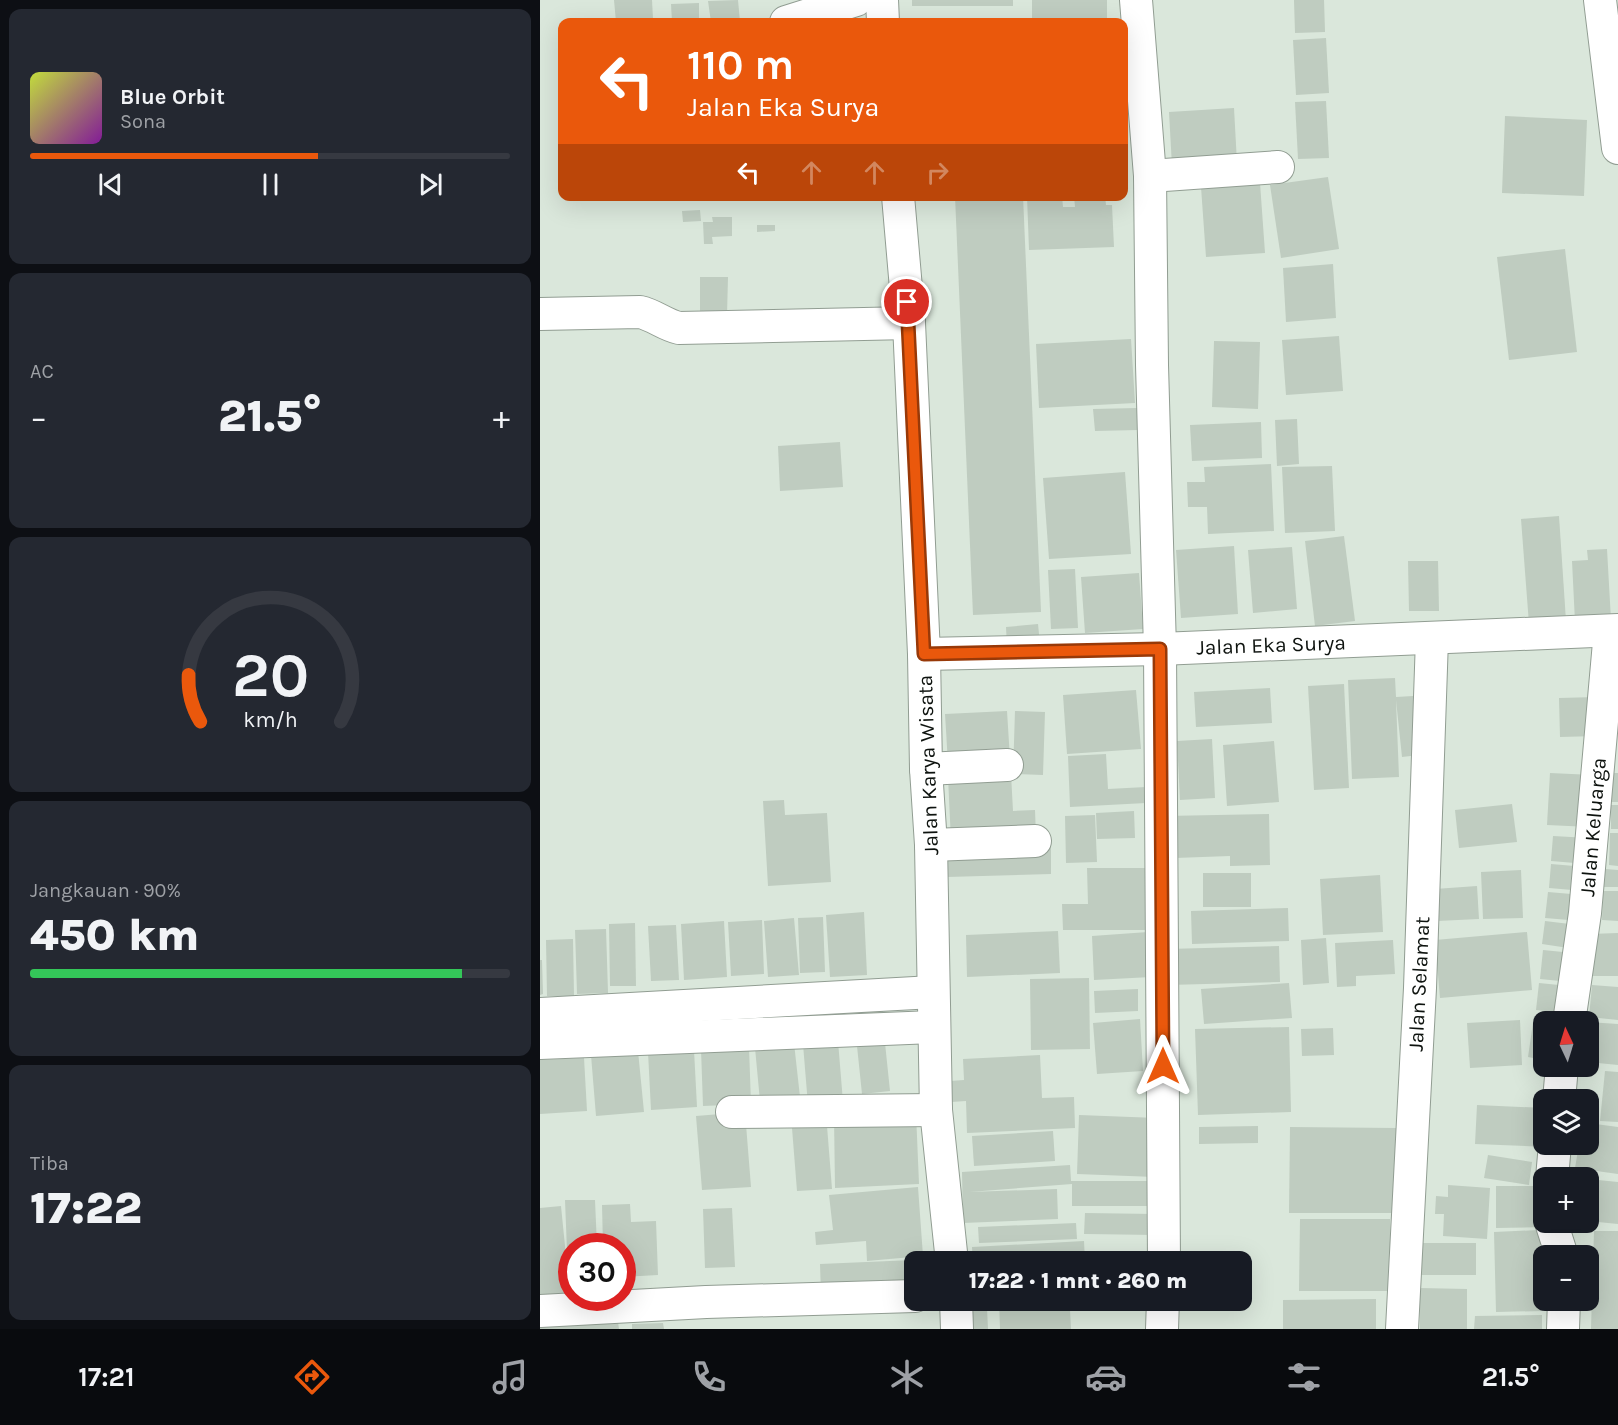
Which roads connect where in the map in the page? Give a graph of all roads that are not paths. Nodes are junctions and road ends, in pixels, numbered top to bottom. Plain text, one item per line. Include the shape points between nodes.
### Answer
1 (856, 0) edge
2 (882, 0) edge
3 (1136, 0) edge
4 (1600, 0) edge
5 (799, 18) edge
6 (884, 18) edge
7 (1618, 148) edge
8 (1278, 167) dead end
9 (1150, 176) junction
10 (898, 201) edge
11 (540, 314) edge
12 (909, 323) junction
13 (1614, 631) edge
14 (1432, 639) junction
15 (1160, 649) junction
16 (924, 654) junction
17 (1007, 765) dead end
18 (926, 769) junction
19 (1035, 841) dead end
20 (931, 845) junction
21 (933, 992) junction
22 (1571, 1011) edge
23 (540, 1014) edge
24 (933, 1027) junction
25 (540, 1043) edge
26 (936, 1110) junction
27 (732, 1112) dead end
28 (951, 1251) edge
29 (1164, 1251) edge
30 (904, 1297) edge
31 (540, 1311) edge
32 (956, 1311) edge
33 (1163, 1311) edge
34 (1564, 1311) edge
35 (707, 1316) edge
36 (957, 1329) edge
37 (1162, 1329) edge
38 (1402, 1329) edge
39 (1563, 1329) edge

1 - 5 street
2 - 6 street
3 - 9 street
4 - 7 street
8 - 9 street
9 - 15 street
10 - 12 street, Jalan Karya Wisata
11 - 12 street via 640,312 679,328
12 - 16 street, Jalan Karya Wisata
13 - 14 street, Jalan Eka Surya
13 - 22 street, Jalan Keluarga via 1585,913
14 - 15 street, Jalan Eka Surya
14 - 38 street, Jalan Selamat via 1420,988
15 - 16 street, Jalan Eka Surya
15 - 29 street
16 - 18 street, Jalan Karya Wisata
17 - 18 street
18 - 20 street, Jalan Karya Wisata
19 - 20 street
20 - 21 street, Jalan Karya Wisata
21 - 23 street
21 - 24 street, Jalan Karya Wisata
24 - 25 street
24 - 26 street, Jalan Karya Wisata
26 - 27 street
26 - 28 street, Jalan Karya Wisata
30 - 35 street
31 - 35 street
32 - 36 street
33 - 37 street
34 - 39 street

